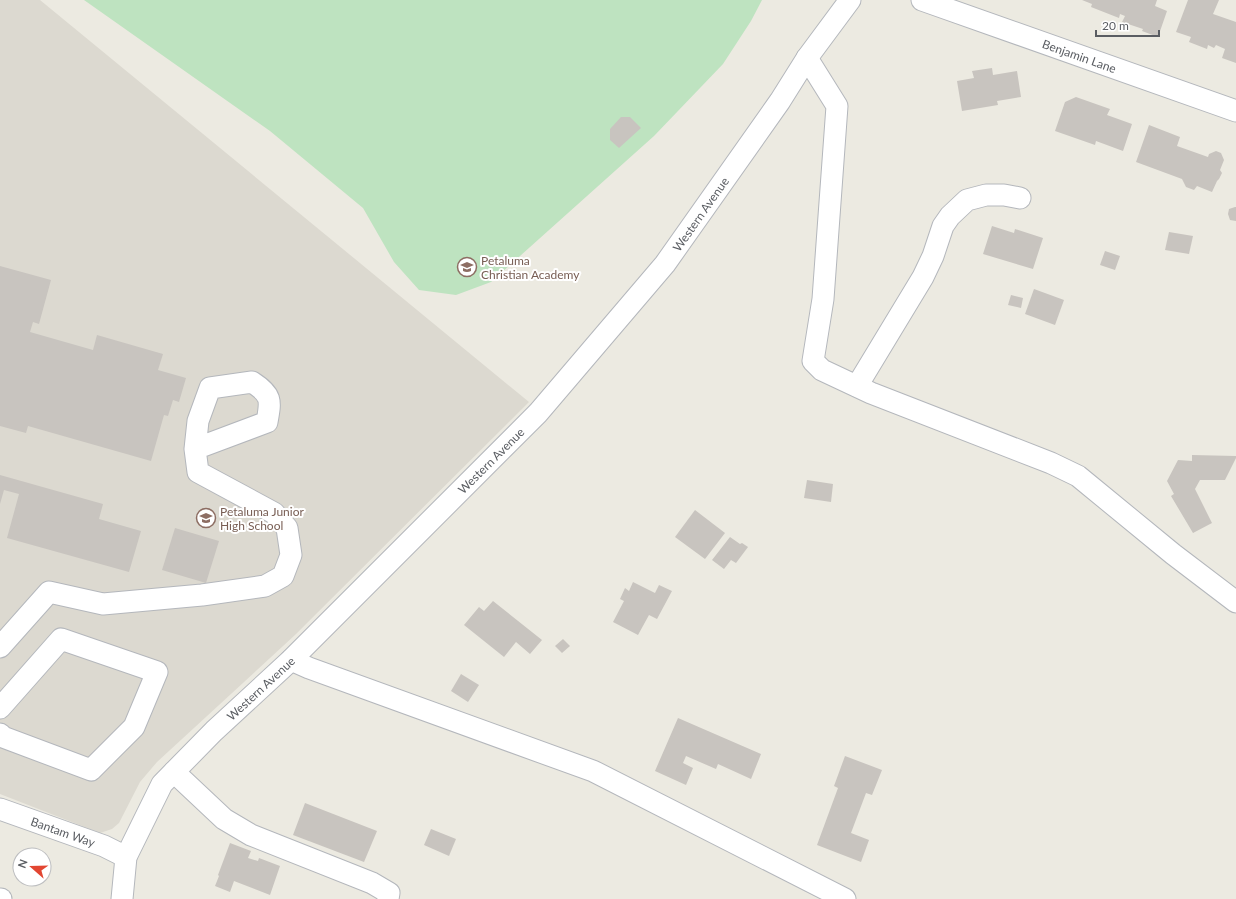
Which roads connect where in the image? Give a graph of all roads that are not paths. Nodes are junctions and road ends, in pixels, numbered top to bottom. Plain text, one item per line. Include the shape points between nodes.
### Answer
1 (850, 0) edge
2 (922, 0) edge
3 (807, 58) junction
4 (1236, 111) edge
5 (1020, 198) dead end
6 (856, 386) junction
7 (195, 449) dead end
8 (1236, 602) edge
9 (0, 647) edge
10 (291, 660) junction
11 (0, 708) edge
12 (0, 734) edge
13 (174, 772) junction
14 (0, 809) edge
15 (126, 857) junction
16 (122, 899) edge
17 (388, 899) edge
18 (845, 899) edge

1 - 3 street, Western Avenue
2 - 4 street, Benjamin Lane
3 - 6 street via 837,106 823,299 814,361 822,370
3 - 10 street, Western Avenue via 780,101 665,264 543,407
5 - 6 street via 986,195 967,200 950,216 943,226 923,277
6 - 8 street via 1078,476
7 - 9 street via 198,472 274,513 287,528 290,556 283,576 265,586 103,604 49,592
10 - 13 street, Western Avenue
10 - 18 street via 592,771
11 - 12 street via 61,639 157,672 134,727 91,770
13 - 15 street, Western Avenue via 162,784
13 - 17 street via 224,819 251,836 372,883 389,893
14 - 15 street, Bantam Way via 104,846
15 - 16 street, Western Avenue

